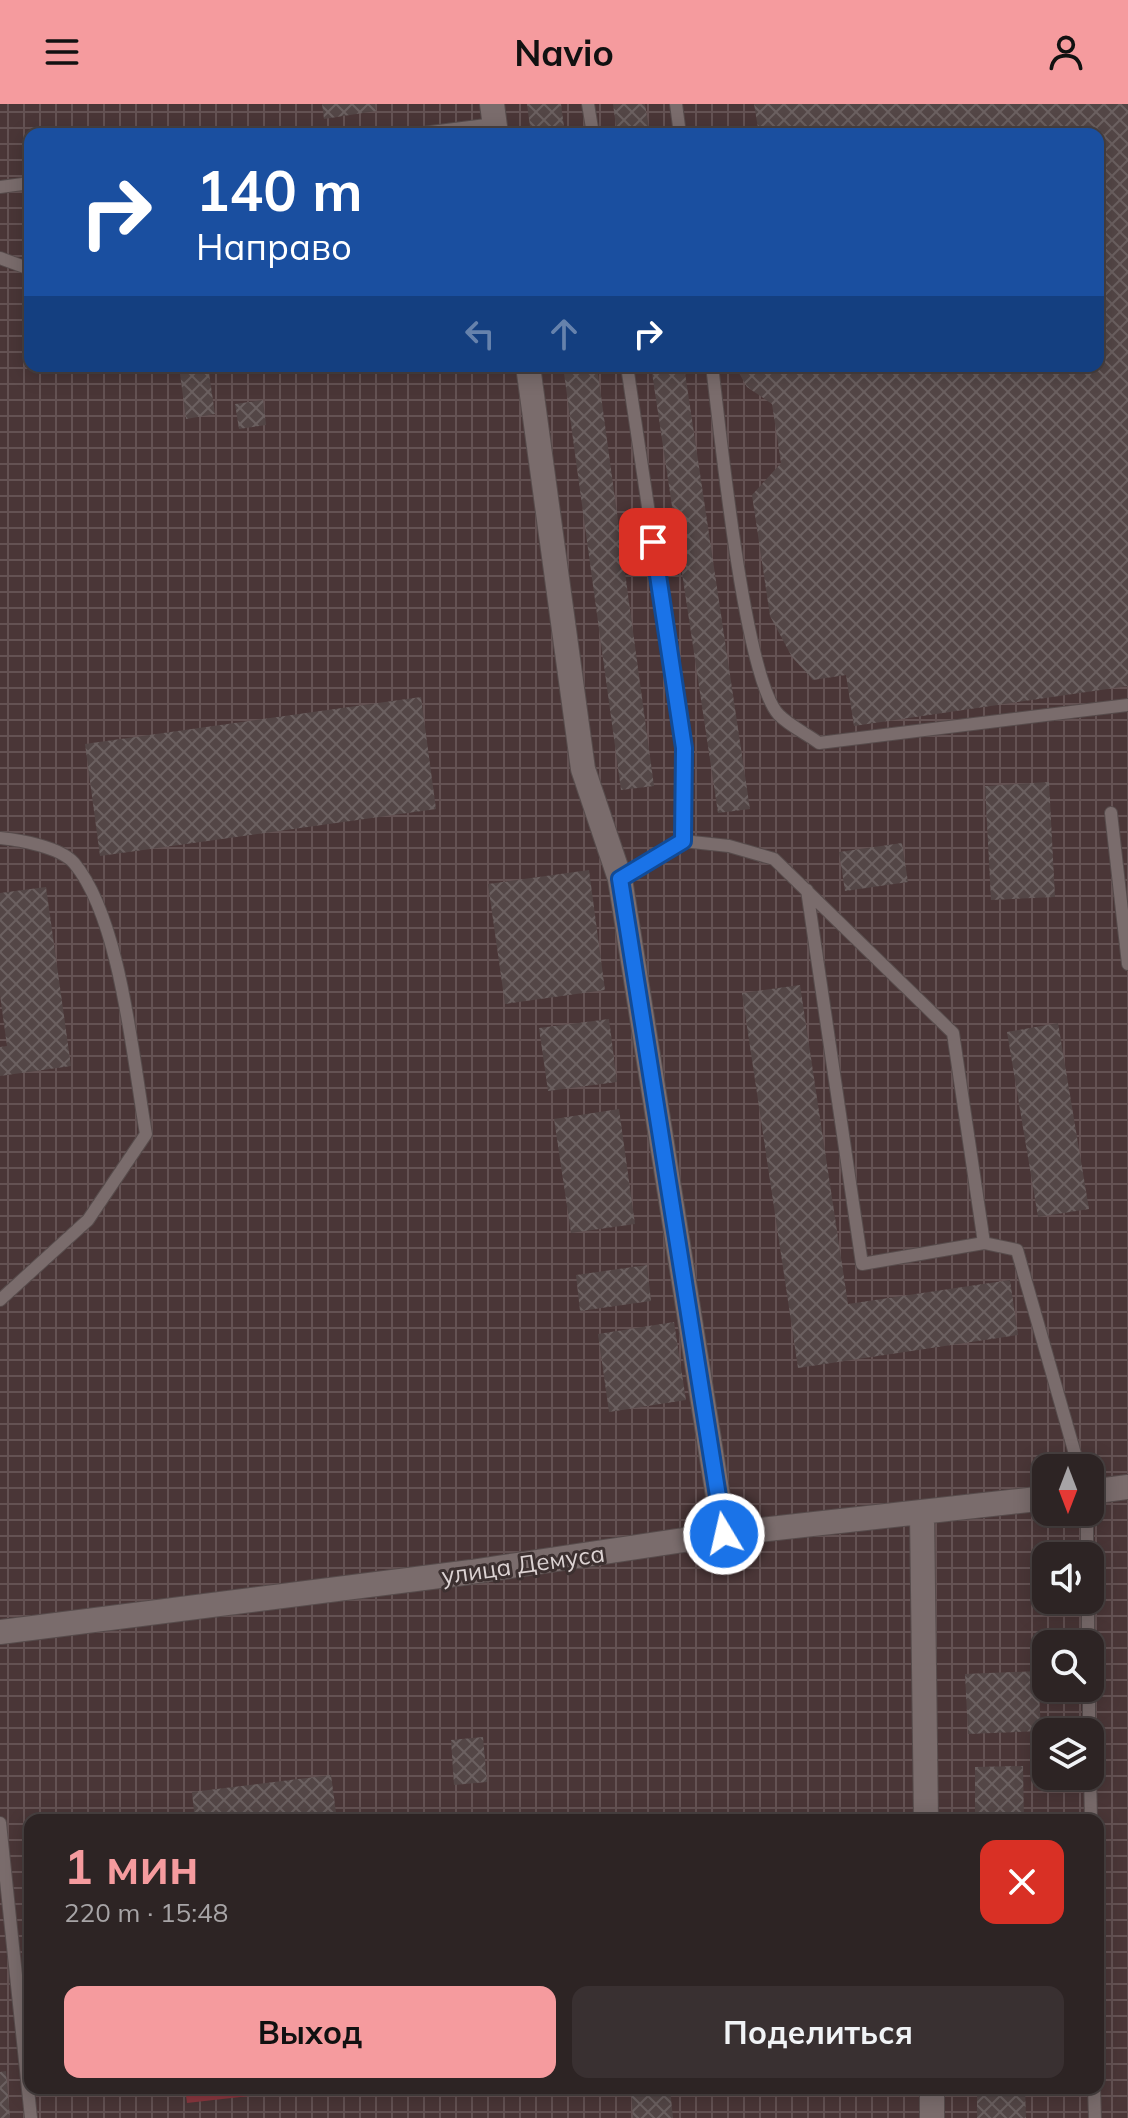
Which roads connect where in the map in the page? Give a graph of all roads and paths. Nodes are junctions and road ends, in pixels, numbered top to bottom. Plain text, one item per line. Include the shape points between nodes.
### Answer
1 (588, 104) edge
2 (676, 104) edge
3 (494, 121) edge
4 (451, 128) edge
5 (592, 128) edge
6 (679, 128) edge
7 (24, 184) edge
8 (0, 187) edge
9 (0, 258) edge
10 (24, 267) edge
11 (529, 372) edge
12 (628, 372) edge
13 (713, 372) edge
14 (1128, 705) edge
15 (1111, 813) dead end
16 (0, 838) edge
17 (683, 841) junction
18 (620, 879) junction
19 (807, 890) junction
20 (1128, 964) edge
21 (984, 1243) junction
22 (0, 1300) edge
23 (1075, 1454) edge
24 (1128, 1487) edge
25 (1104, 1490) edge
26 (1032, 1500) edge
27 (922, 1514) junction
28 (724, 1534) junction
29 (0, 1632) edge
30 (1090, 1790) edge
31 (926, 1814) edge
32 (1091, 1814) edge
33 (0, 1823) edge
34 (24, 2051) edge
35 (28, 2094) edge
36 (932, 2094) edge
37 (1094, 2094) edge
38 (31, 2118) edge
39 (932, 2118) edge
40 (1095, 2118) edge

1 - 5 lane
2 - 6 lane
3 - 4 lane
7 - 8 lane
9 - 10 lane
11 - 18 street via 583,769
12 - 17 lane via 684,748
13 - 14 lane via 760,679 778,714 819,743
15 - 20 lane
16 - 22 lane via 29,841 73,861 110,931 146,1134 88,1220
17 - 18 lane
17 - 19 lane via 729,846 774,859
18 - 28 street
19 - 21 lane via 953,1033
19 - 21 lane via 862,1264
21 - 23 lane via 1017,1250
24 - 25 street
26 - 27 street, улица Демуса
27 - 28 street, улица Демуса
27 - 31 street
28 - 29 street, улица Демуса
30 - 32 lane
33 - 34 lane
35 - 38 lane
36 - 39 street
37 - 40 lane

